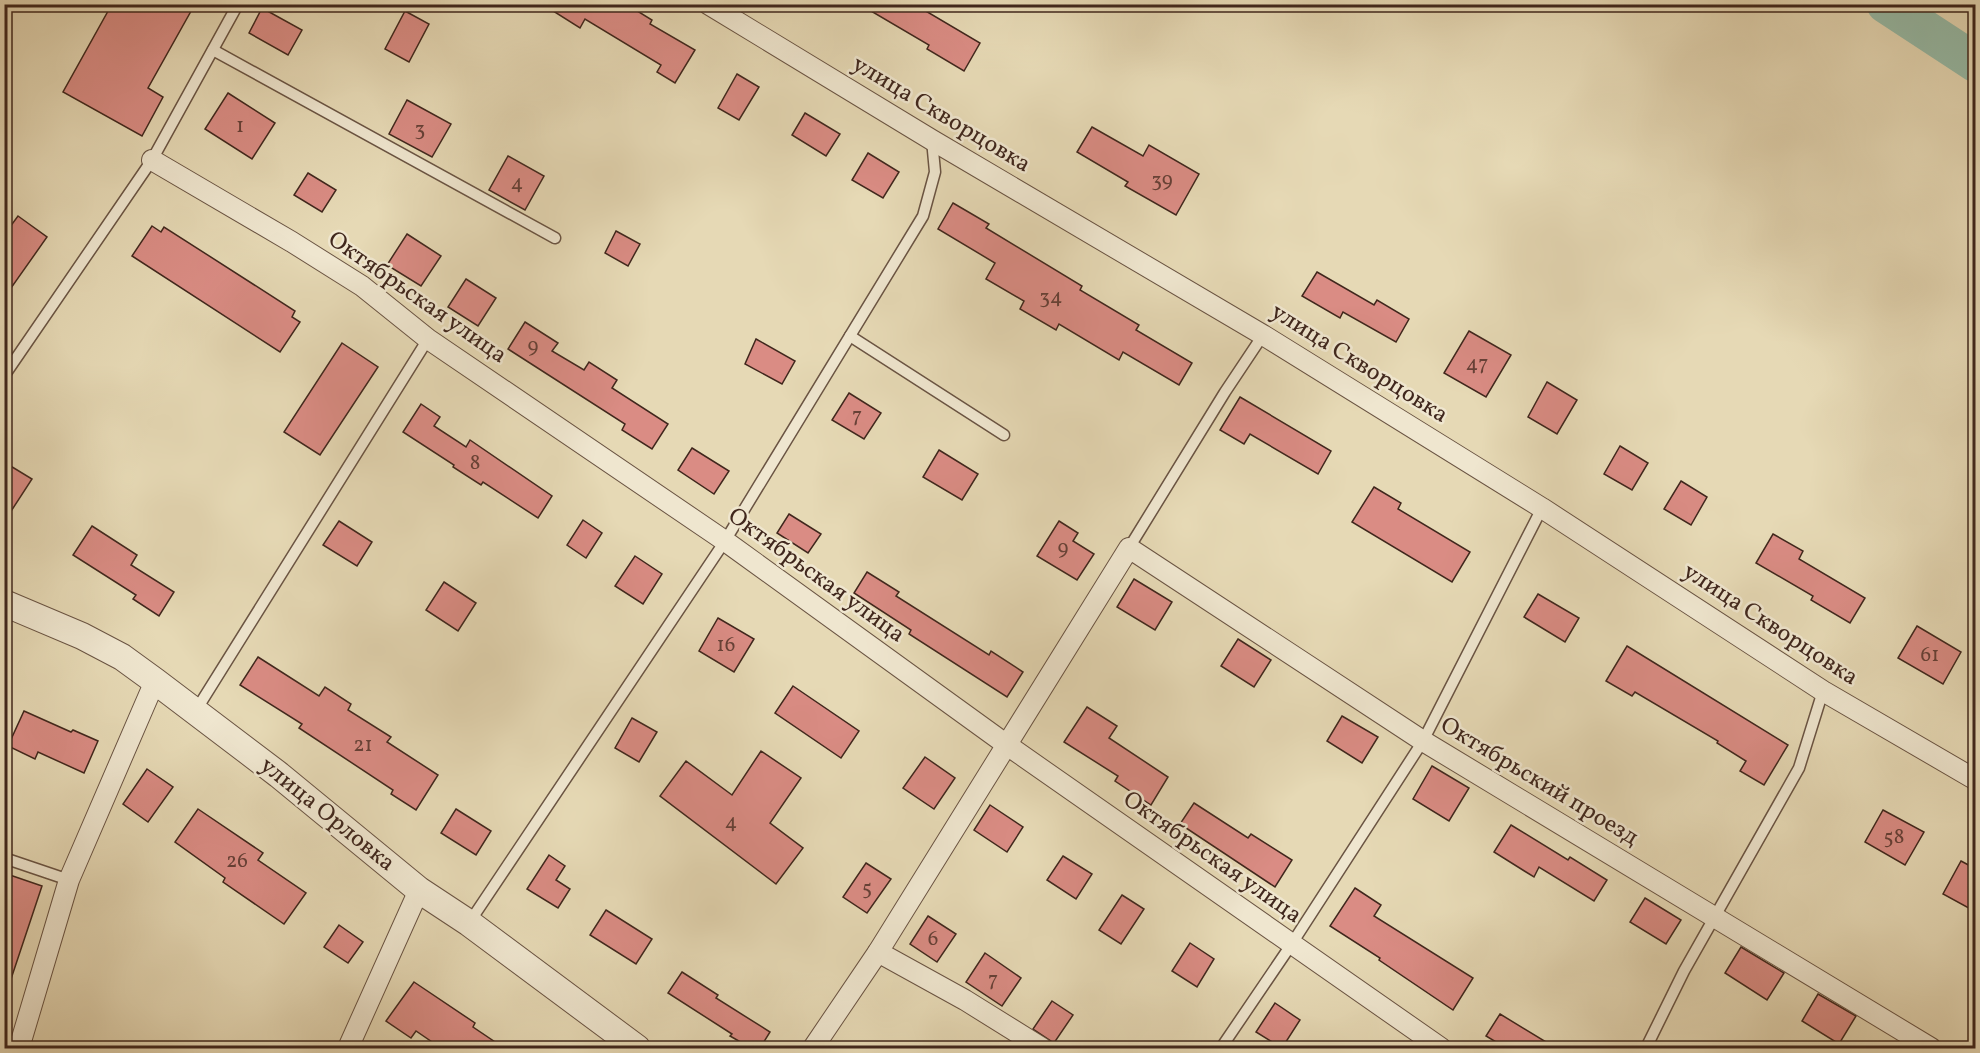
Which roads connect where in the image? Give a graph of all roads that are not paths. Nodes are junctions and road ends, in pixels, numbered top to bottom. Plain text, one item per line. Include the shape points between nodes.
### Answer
1 (238, 4) edge
2 (708, 4) edge
3 (213, 50) junction
4 (932, 140) junction
5 (152, 160) junction
6 (555, 238) dead end
7 (1263, 335) junction
8 (850, 336) junction
9 (428, 339) junction
10 (4, 376) edge
11 (1004, 435) dead end
12 (1542, 507) junction
13 (725, 541) junction
14 (1129, 548) junction
15 (4, 603) edge
16 (155, 681) junction
17 (1823, 691) junction
18 (195, 712) junction
19 (1423, 741) junction
20 (1007, 745) junction
21 (1976, 780) edge
22 (4, 858) edge
23 (69, 880) junction
24 (419, 890) junction
25 (1714, 918) junction
26 (469, 923) junction
27 (1291, 945) junction
28 (878, 952) junction
29 (19, 1048) edge
30 (348, 1048) edge
31 (637, 1048) edge
32 (813, 1048) edge
33 (1042, 1048) edge
34 (1221, 1048) edge
35 (1441, 1048) edge
36 (1646, 1048) edge
37 (1931, 1048) edge

1 - 3 lane
2 - 4 street, улица Скворцовка
3 - 5 lane
3 - 6 lane
4 - 7 street, улица Скворцовка
4 - 8 lane via 935,172 923,216
5 - 9 street, Октябрьская улица via 362,286
5 - 10 lane
7 - 12 street, улица Скворцовка
7 - 14 lane
8 - 11 lane
8 - 13 lane
9 - 13 street, Октябрьская улица
9 - 18 lane
12 - 17 street, улица Скворцовка
12 - 19 lane
13 - 20 street, Октябрьская улица
13 - 26 lane
14 - 19 street, Октябрьский проезд
14 - 20 street
15 - 16 street, улица Орловка via 82,636 122,657
16 - 18 street, улица Орловка
16 - 23 street
17 - 21 street, улица Скворцовка
17 - 25 lane via 1799,768
18 - 24 street, улица Орловка
19 - 25 street, Октябрьский проезд
19 - 27 lane
20 - 27 street, Октябрьская улица
20 - 28 street
22 - 23 lane
23 - 29 street
24 - 26 street, улица Орловка
24 - 30 street
25 - 36 lane
25 - 37 street, Октябрьский проезд
26 - 31 street, улица Орловка
27 - 34 lane
27 - 35 street, Октябрьская улица
28 - 32 street
28 - 33 street

